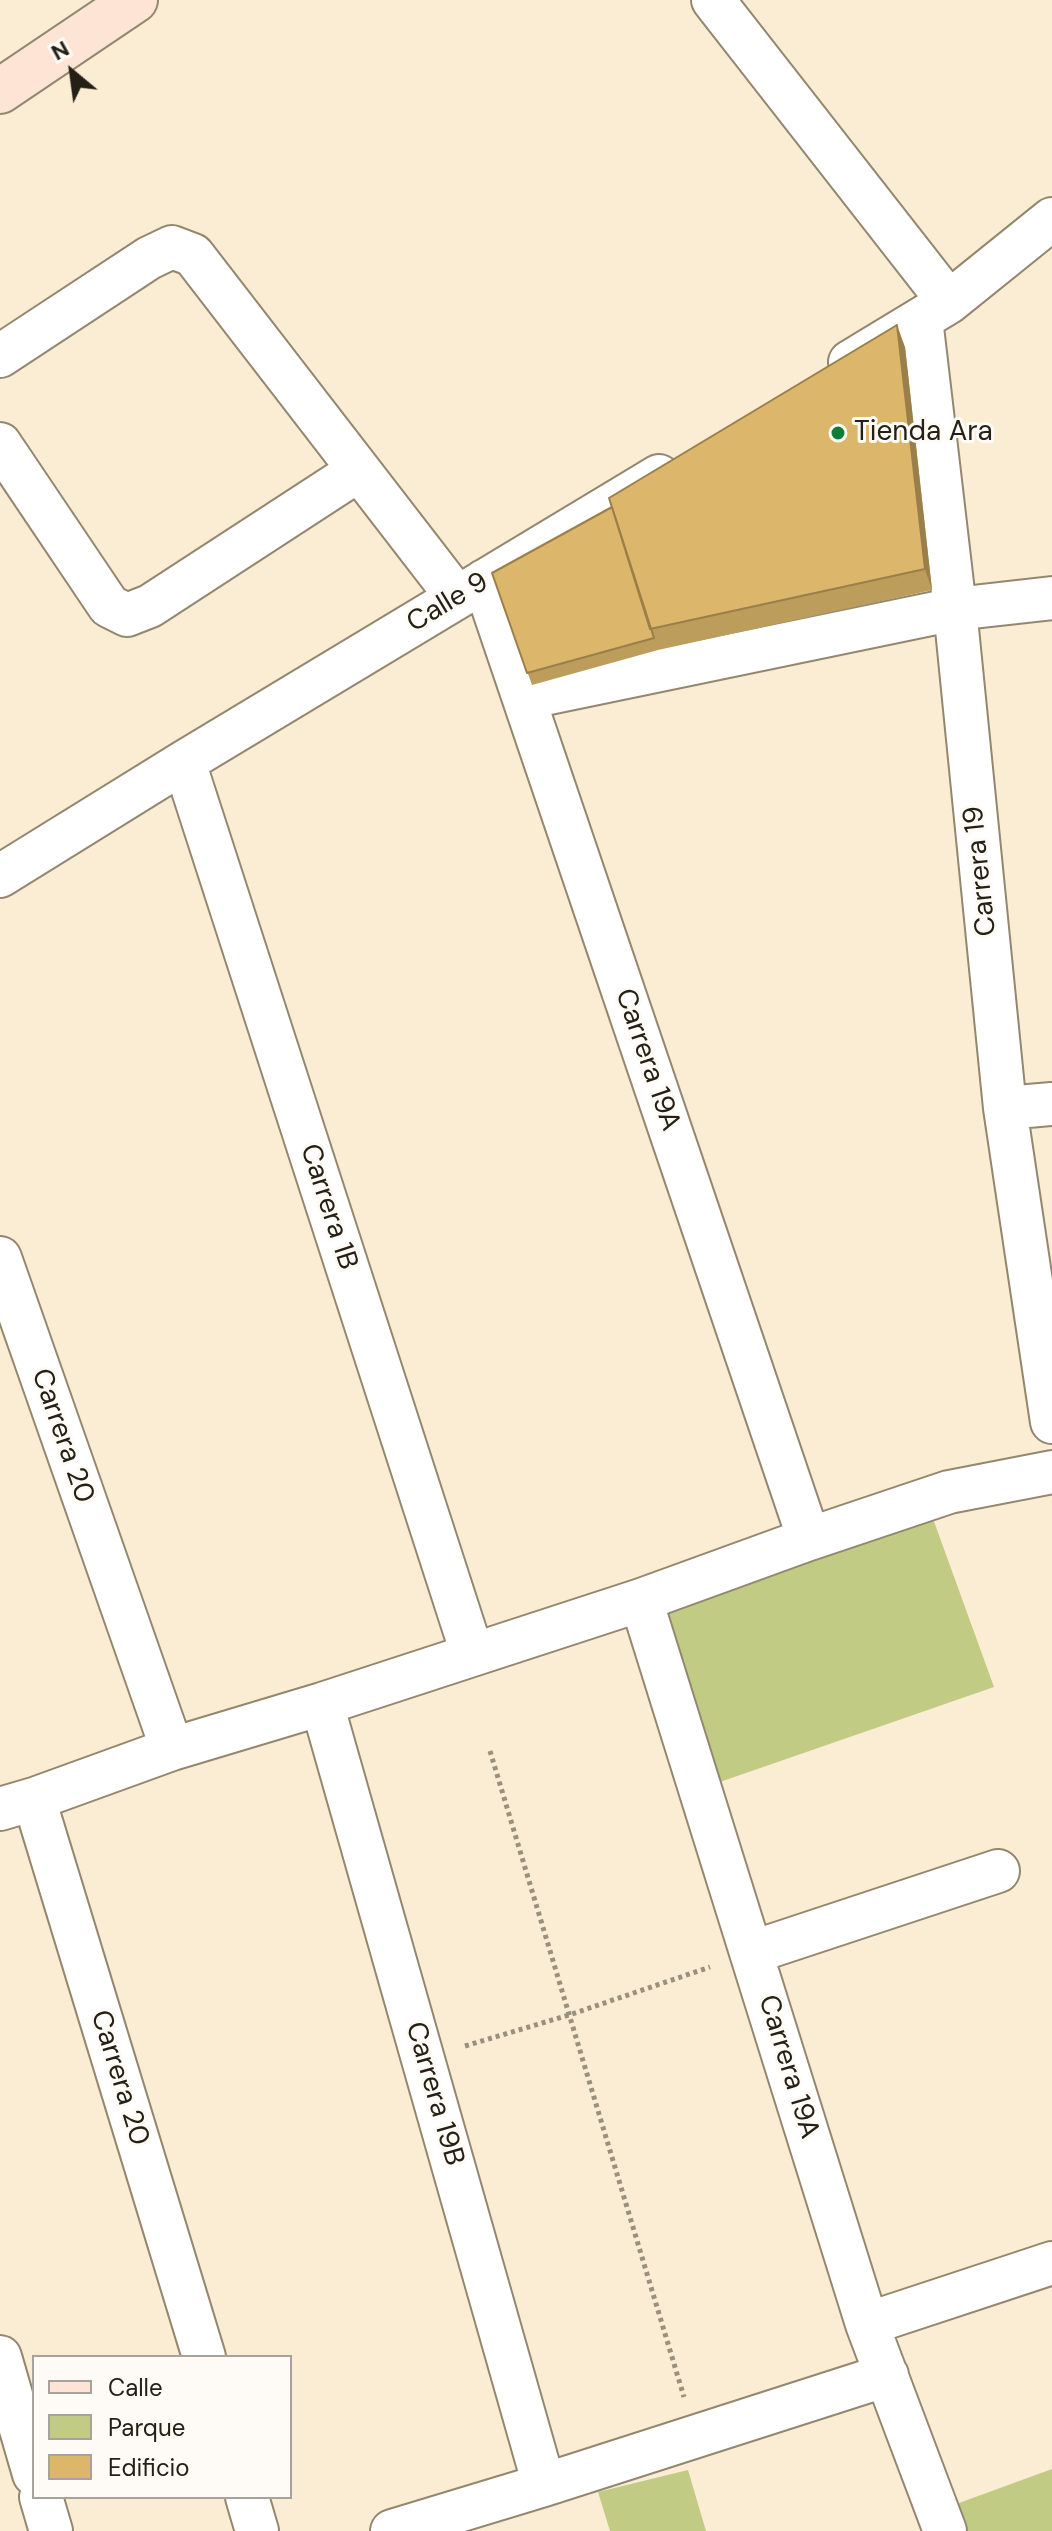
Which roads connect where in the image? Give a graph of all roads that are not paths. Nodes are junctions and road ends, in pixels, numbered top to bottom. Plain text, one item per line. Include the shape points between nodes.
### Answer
1 (135, 0) edge
2 (713, 0) edge
3 (0, 91) edge
4 (1052, 219) edge
5 (935, 310) junction
6 (0, 356) edge
7 (812, 384) edge
8 (0, 444) edge
9 (689, 458) edge
10 (359, 470) junction
11 (471, 589) junction
12 (1052, 598) edge
13 (955, 609) junction
14 (525, 698) junction
15 (184, 762) junction
16 (0, 876) edge
17 (1052, 1104) edge
18 (1005, 1108) junction
19 (0, 1258) edge
20 (1052, 1422) edge
21 (1052, 1472) edge
22 (809, 1539) junction
23 (641, 1600) junction
24 (472, 1653) junction
25 (322, 1704) junction
26 (172, 1749) junction
27 (17, 1804) edge
28 (998, 1871) dead end
29 (753, 1952) junction
30 (1052, 2263) edge
31 (867, 2324) junction
32 (203, 2355) edge
33 (0, 2357) edge
34 (887, 2375) junction
35 (32, 2467) edge
36 (544, 2485) junction
37 (42, 2499) edge
38 (248, 2499) edge
39 (51, 2531) edge
40 (257, 2531) edge
41 (392, 2531) edge
42 (945, 2531) edge

1 - 3 street
2 - 5 street
4 - 5 street
5 - 7 street
5 - 13 street, Carrera 19
6 - 10 street, Carrera 19A via 172,247 193,255
8 - 10 street via 109,606 127,615 150,606
9 - 11 street, Calle 9
10 - 11 street, Carrera 19A
11 - 14 street, Carrera 19A
11 - 15 street, Calle 9
12 - 13 street
13 - 14 street
13 - 18 street, Carrera 19
14 - 22 street, Carrera 19A
15 - 16 street, Calle 9
15 - 24 street, Carrera 1B
17 - 18 street
18 - 20 street, Carrera 19
19 - 26 street, Carrera 20
21 - 22 street via 949,1492
22 - 23 street
23 - 24 street
23 - 29 street, Carrera 19A
24 - 25 street
25 - 26 street
25 - 36 street, Carrera 19B
26 - 27 street
27 - 32 street, Carrera 20
28 - 29 street
29 - 31 street, Carrera 19A
30 - 31 street
31 - 34 street, Carrera 19A
33 - 35 street
34 - 36 street
34 - 42 street, Carrera 19A
36 - 41 street
37 - 39 street
38 - 40 street

